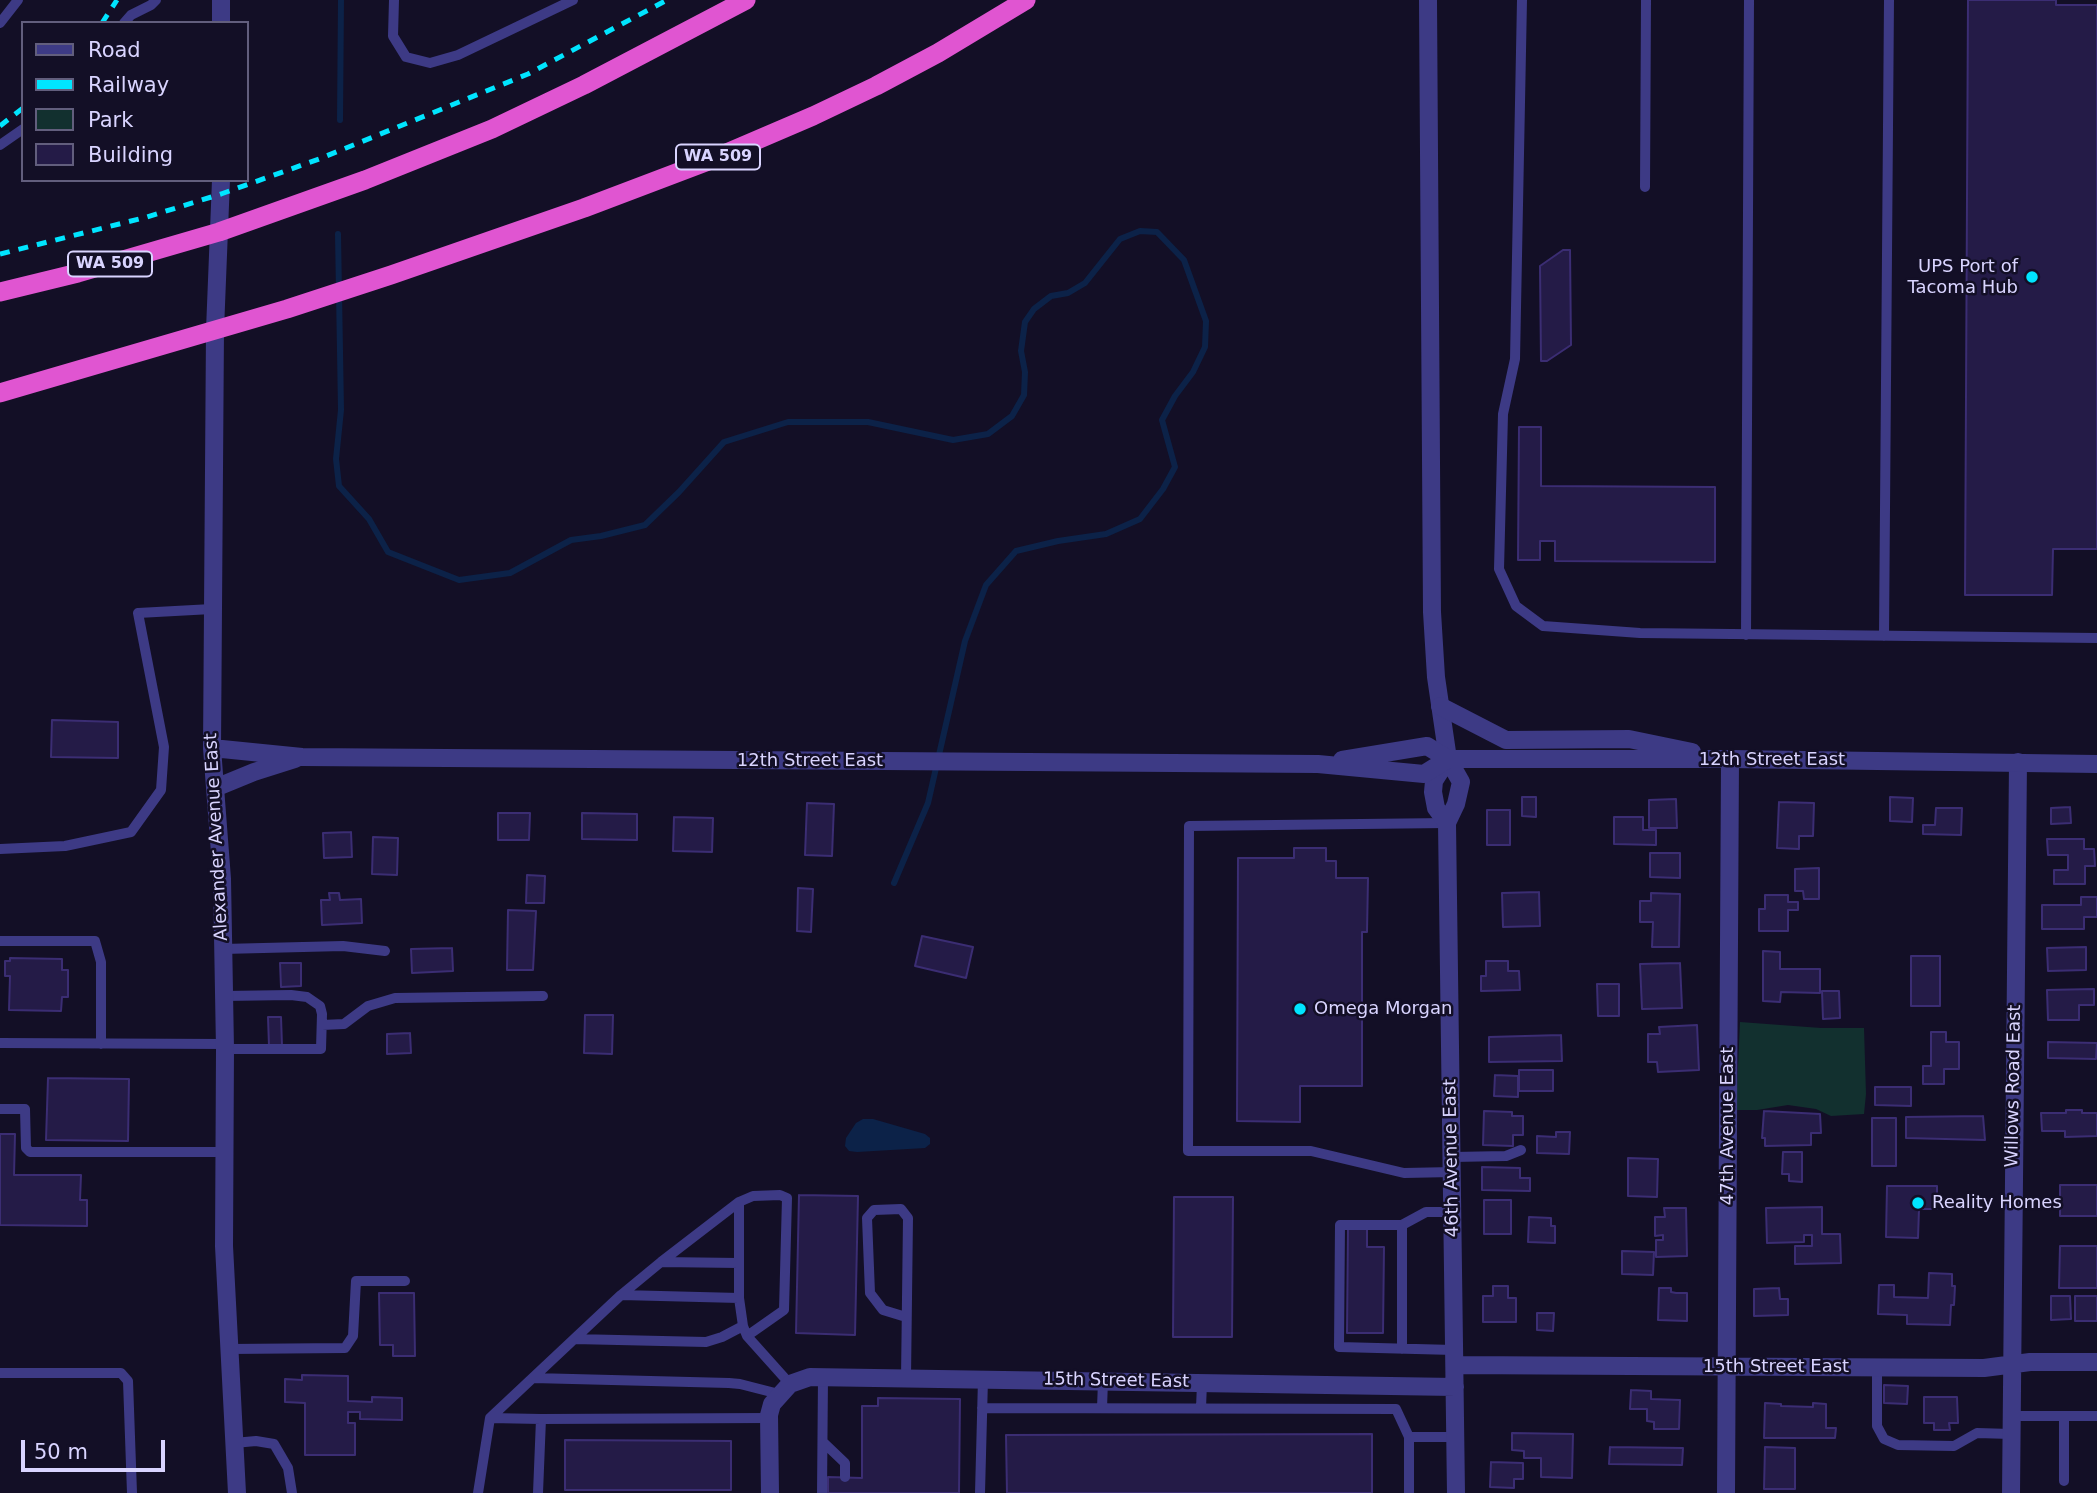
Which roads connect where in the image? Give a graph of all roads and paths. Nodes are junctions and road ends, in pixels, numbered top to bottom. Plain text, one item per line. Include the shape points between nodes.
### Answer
1 (18, 0) edge
2 (156, 0) edge
3 (221, 0) edge
4 (394, 0) edge
5 (573, 0) edge
6 (746, 0) edge
7 (1026, 0) edge
8 (1428, 0) edge
9 (1522, 0) edge
10 (1646, 0) edge
11 (1749, 0) edge
12 (1889, 0) edge
13 (126, 21) edge
14 (221, 21) edge
15 (0, 23) edge
16 (21, 130) edge
17 (0, 145) edge
18 (221, 182) edge
19 (1644, 187) dead end
20 (219, 232) junction
21 (0, 292) edge
22 (215, 330) junction
23 (0, 393) edge
24 (212, 609) junction
25 (1746, 635) junction
26 (1884, 636) junction
27 (2097, 638) edge
28 (1440, 706) junction
29 (212, 748) junction
30 (302, 757) junction
31 (1730, 759) junction
32 (1448, 760) junction
33 (2018, 762) junction
34 (1318, 764) junction
35 (2097, 764) edge
36 (215, 788) junction
37 (1447, 822) junction
38 (0, 849) edge
39 (0, 941) edge
40 (223, 949) junction
41 (385, 951) dead end
42 (224, 996) junction
43 (543, 996) dead end
44 (322, 1025) junction
45 (0, 1043) edge
46 (101, 1044) junction
47 (225, 1047) junction
48 (0, 1109) edge
49 (1521, 1150) dead end
50 (224, 1152) junction
51 (1453, 1164) junction
52 (740, 1202) junction
53 (1453, 1212) junction
54 (1402, 1226) junction
55 (660, 1262) junction
56 (739, 1263) junction
57 (405, 1281) dead end
58 (621, 1295) junction
59 (739, 1298) junction
60 (906, 1317) junction
61 (745, 1331) junction
62 (573, 1339) junction
63 (229, 1349) junction
64 (1402, 1349) junction
65 (1454, 1358) junction
66 (2097, 1362) edge
67 (2011, 1365) junction
68 (1726, 1366) junction
69 (1877, 1367) junction
70 (0, 1373) edge
71 (823, 1377) junction
72 (533, 1378) junction
73 (906, 1378) junction
74 (983, 1379) junction
75 (1103, 1381) junction
76 (1202, 1383) junction
77 (1356, 1385) junction
78 (1455, 1387) junction
79 (783, 1389) junction
80 (982, 1408) junction
81 (1102, 1408) junction
82 (1201, 1408) junction
83 (1351, 1409) junction
84 (2064, 1416) junction
85 (2097, 1416) edge
86 (490, 1418) junction
87 (769, 1418) junction
88 (541, 1419) junction
89 (2011, 1425) junction
90 (1409, 1437) junction
91 (1455, 1437) junction
92 (822, 1442) junction
93 (234, 1443) junction
94 (845, 1478) dead end
95 (2064, 1481) dead end
96 (132, 1493) edge
97 (237, 1493) edge
98 (292, 1493) edge
99 (478, 1493) edge
100 (538, 1493) edge
101 (770, 1493) edge
102 (822, 1493) edge
103 (980, 1493) edge
104 (1409, 1493) edge
105 (1456, 1493) edge
106 (1726, 1493) edge
107 (2011, 1493) edge

1 - 15 lane
2 - 13 lane
3 - 14 street
4 - 5 lane via 393,36 406,57 430,63 458,55
6 - 20 highway, WA 509 via 492,129
7 - 22 highway, WA 509 via 876,86 749,145 391,275
8 - 28 street via 1432,612
9 - 25 lane via 1515,359 1503,414 1499,569 1516,606 1543,626
10 - 19 lane
11 - 25 lane
12 - 26 lane
16 - 17 lane
18 - 20 street, Alexander Avenue East
20 - 21 highway, WA 509
20 - 22 street, Alexander Avenue East
22 - 23 highway, WA 509
22 - 24 street, Alexander Avenue East
24 - 29 street, Alexander Avenue East
24 - 38 lane via 138,613 164,747 161,790 131,832 65,846
25 - 26 lane
26 - 27 lane
28 - 31 street via 1506,740 1629,739
28 - 32 street
29 - 30 street, 12th Street East
29 - 36 street, Alexander Avenue East
30 - 34 street, 12th Street East
30 - 36 street, 12th Street East
31 - 32 street, 12th Street East
31 - 33 street, 12th Street East
31 - 68 street, 47th Avenue East
32 - 34 street, 12th Street East via 1424,774
32 - 34 street, 12th Street East via 1427,746
32 - 37 street, 46th Avenue East via 1461,782
32 - 37 street, 46th Avenue East via 1434,781 1433,792 1436,808
33 - 35 street, 12th Street East
33 - 67 street, Willows Road East
36 - 40 street, Alexander Avenue East
37 - 51 street, 46th Avenue East
37 - 51 lane via 1189,826 1188,1150 1311,1150 1404,1173
39 - 46 lane via 95,941 101,962
40 - 41 lane via 344,946
40 - 42 street, Alexander Avenue East
42 - 44 lane via 307,997 320,1006
42 - 47 street, Alexander Avenue East
43 - 44 lane via 395,998 368,1006 344,1024
44 - 47 lane via 321,1049
45 - 46 lane
46 - 47 lane
47 - 50 street, Alexander Avenue East
48 - 50 lane via 25,1109 26,1148 30,1152
49 - 51 lane
50 - 63 street, Alexander Avenue East
51 - 53 street, 46th Avenue East
52 - 55 lane
52 - 56 lane
52 - 61 lane via 767,1194 787,1198 784,1310
53 - 54 lane via 1426,1212
53 - 65 street, 46th Avenue East
54 - 64 lane
54 - 64 lane via 1340,1225 1339,1347
55 - 56 lane
55 - 58 lane
56 - 59 lane
57 - 63 lane via 356,1281 353,1336 345,1348
58 - 59 lane
58 - 62 lane
59 - 61 lane
60 - 60 lane via 908,1218 901,1209 874,1210 867,1218 870,1293 883,1310
60 - 73 lane
61 - 62 lane via 706,1342
61 - 79 lane
62 - 72 lane
63 - 93 street, Alexander Avenue East
64 - 65 lane
65 - 68 street, 15th Street East
65 - 78 street, 46th Avenue East
66 - 67 street, 15th Street East
67 - 69 street, 15th Street East
67 - 89 street, Willows Road East
68 - 69 street, 15th Street East
68 - 106 street, 47th Avenue East
69 - 89 lane via 1877,1426 1884,1439 1898,1445 1954,1446 1977,1433
70 - 96 lane via 121,1373 128,1381
71 - 73 street, 15th Street East
71 - 79 street, 15th Street East via 810,1377
71 - 92 lane
72 - 79 lane via 729,1383
72 - 86 lane
73 - 74 street, 15th Street East
74 - 75 street, 15th Street East
74 - 80 lane
75 - 76 street, 15th Street East
75 - 81 lane
76 - 77 street, 15th Street East
76 - 82 lane
77 - 78 street, 15th Street East
77 - 83 lane
78 - 91 street, 46th Avenue East
79 - 87 street
80 - 81 lane
80 - 103 lane
81 - 82 lane
82 - 83 lane
83 - 90 lane via 1396,1409
84 - 85 lane
84 - 89 lane
84 - 95 lane
86 - 88 lane
86 - 99 lane
87 - 88 lane
87 - 101 street
88 - 100 lane
89 - 107 street, Willows Road East
90 - 91 lane
90 - 104 lane
91 - 105 street, 46th Avenue East
92 - 94 lane via 845,1463
92 - 102 lane
93 - 97 street, Alexander Avenue East
93 - 98 lane via 274,1444 288,1468

